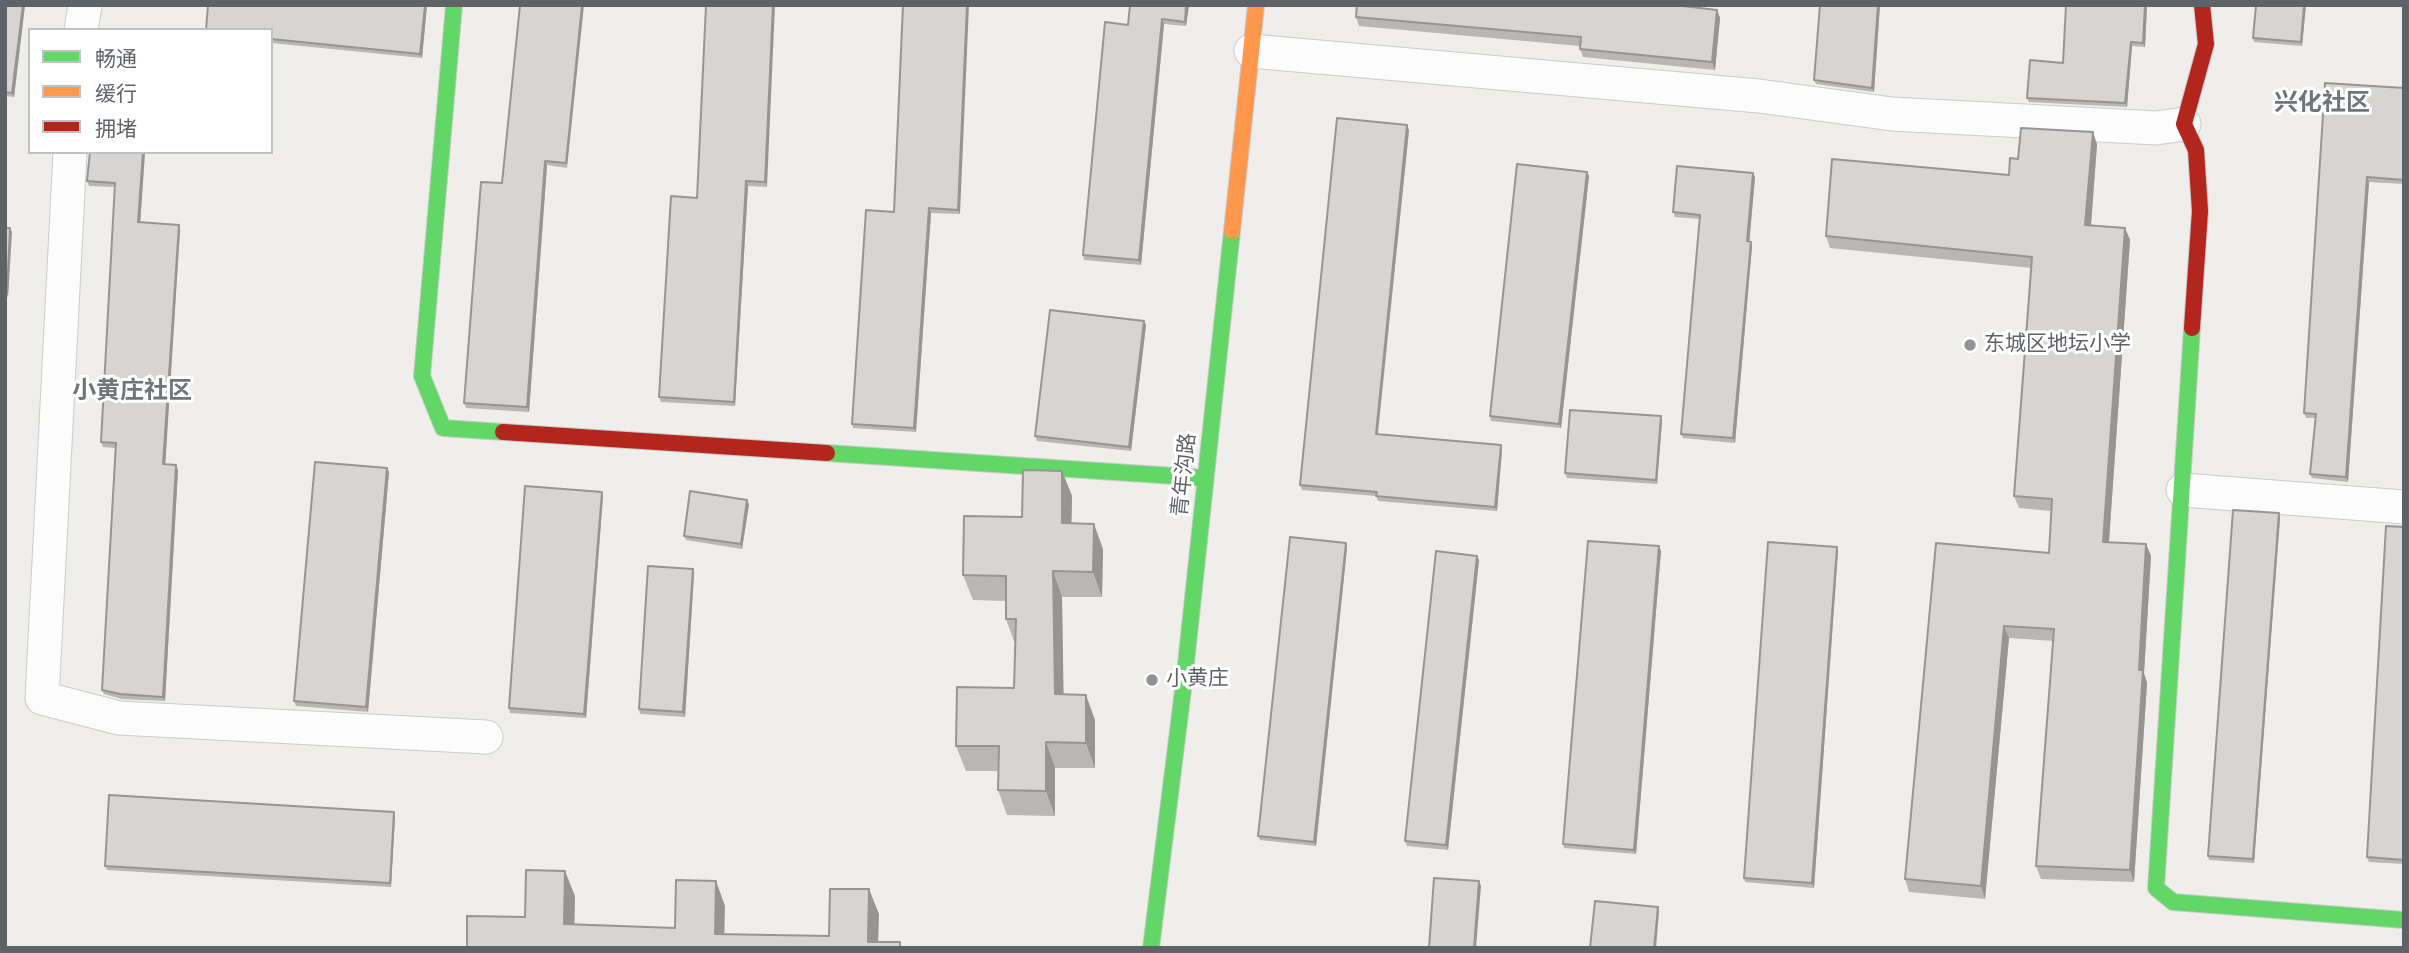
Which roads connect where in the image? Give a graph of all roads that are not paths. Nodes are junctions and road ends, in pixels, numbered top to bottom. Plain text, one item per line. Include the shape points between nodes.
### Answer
1 (85, 5) edge
2 (454, 5) edge
3 (1256, 5) edge
4 (2202, 5) edge
5 (81, 28) edge
6 (1251, 51) junction
7 (2184, 124) junction
8 (70, 154) edge
9 (1205, 478) junction
10 (2183, 490) junction
11 (2404, 507) edge
12 (486, 737) dead end
13 (2404, 920) edge
14 (1151, 948) edge

1 - 5 street
2 - 9 street via 422,376 443,428
3 - 6 street, 青年沟路
4 - 7 street via 2206,44
6 - 7 street via 1759,96 1892,114 2156,128
6 - 9 street, 青年沟路
7 - 10 street via 2196,150 2200,211
8 - 12 street via 42,698 118,718
9 - 14 street, 青年沟路
10 - 11 street
10 - 13 street via 2156,888 2173,902

